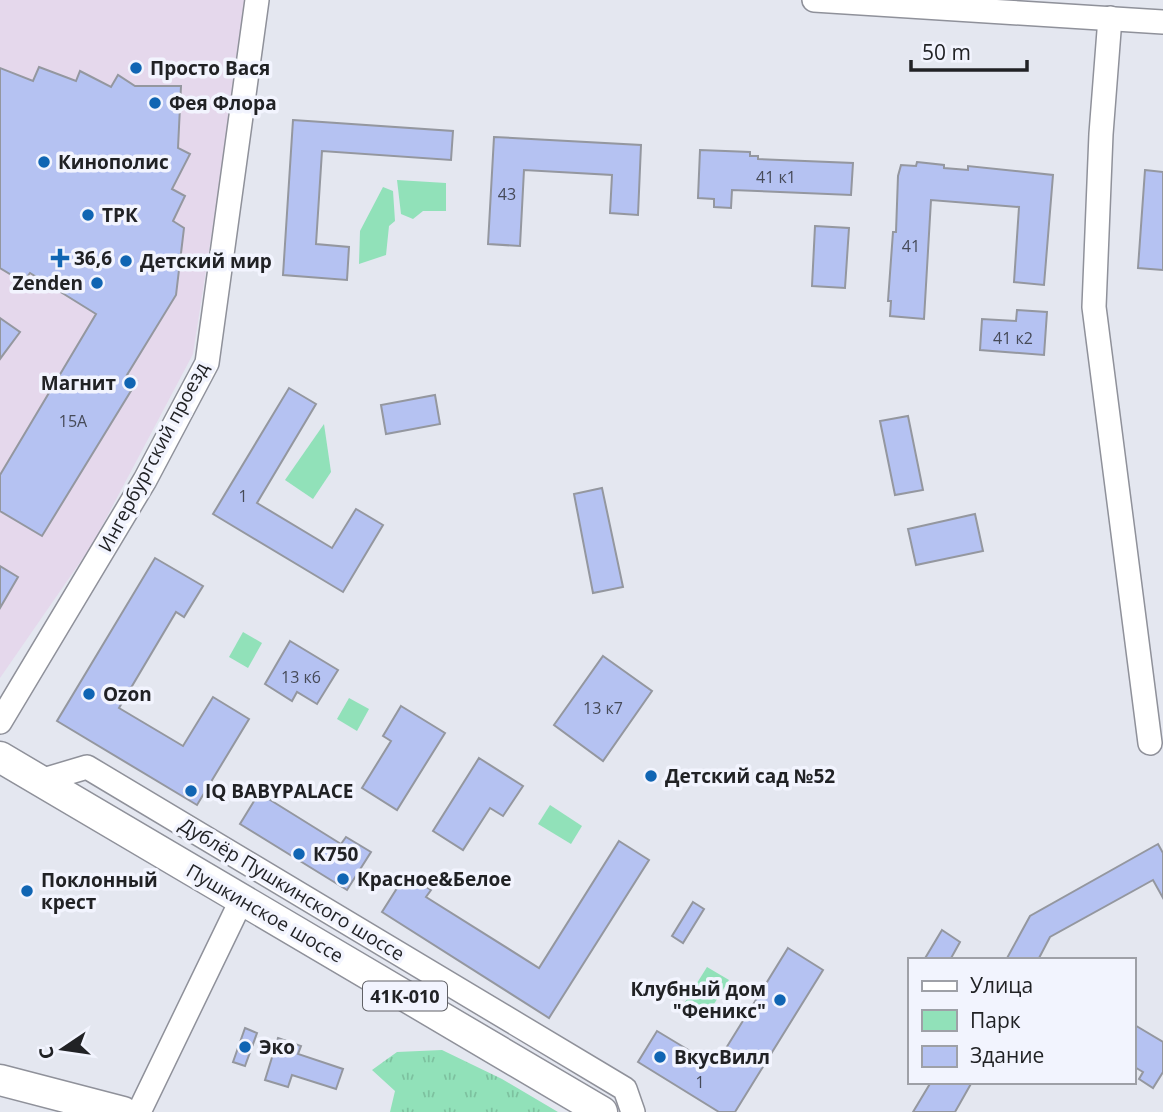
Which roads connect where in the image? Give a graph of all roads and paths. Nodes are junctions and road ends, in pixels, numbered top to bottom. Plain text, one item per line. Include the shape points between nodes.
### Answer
1 (257, 0) edge
2 (814, 0) edge
3 (1110, 18) junction
4 (1163, 22) edge
5 (0, 722) edge
6 (1150, 743) dead end
7 (0, 757) edge
8 (40, 781) junction
9 (242, 899) junction
10 (0, 1080) edge
11 (123, 1112) edge
12 (139, 1112) edge
13 (602, 1112) edge
14 (633, 1112) edge

1 - 5 street, Ингербургский проезд via 207,363 145,480
2 - 3 street
3 - 4 street
3 - 6 street via 1094,307
7 - 8 main road, Пушкинское шоссе / 41К-010
8 - 9 main road, Пушкинское шоссе / 41К-010
8 - 14 street, Дублёр Пушкинского шоссе via 87,767 614,1082 625,1089
9 - 12 street
9 - 13 main road, Пушкинское шоссе / 41К-010
10 - 11 main road

